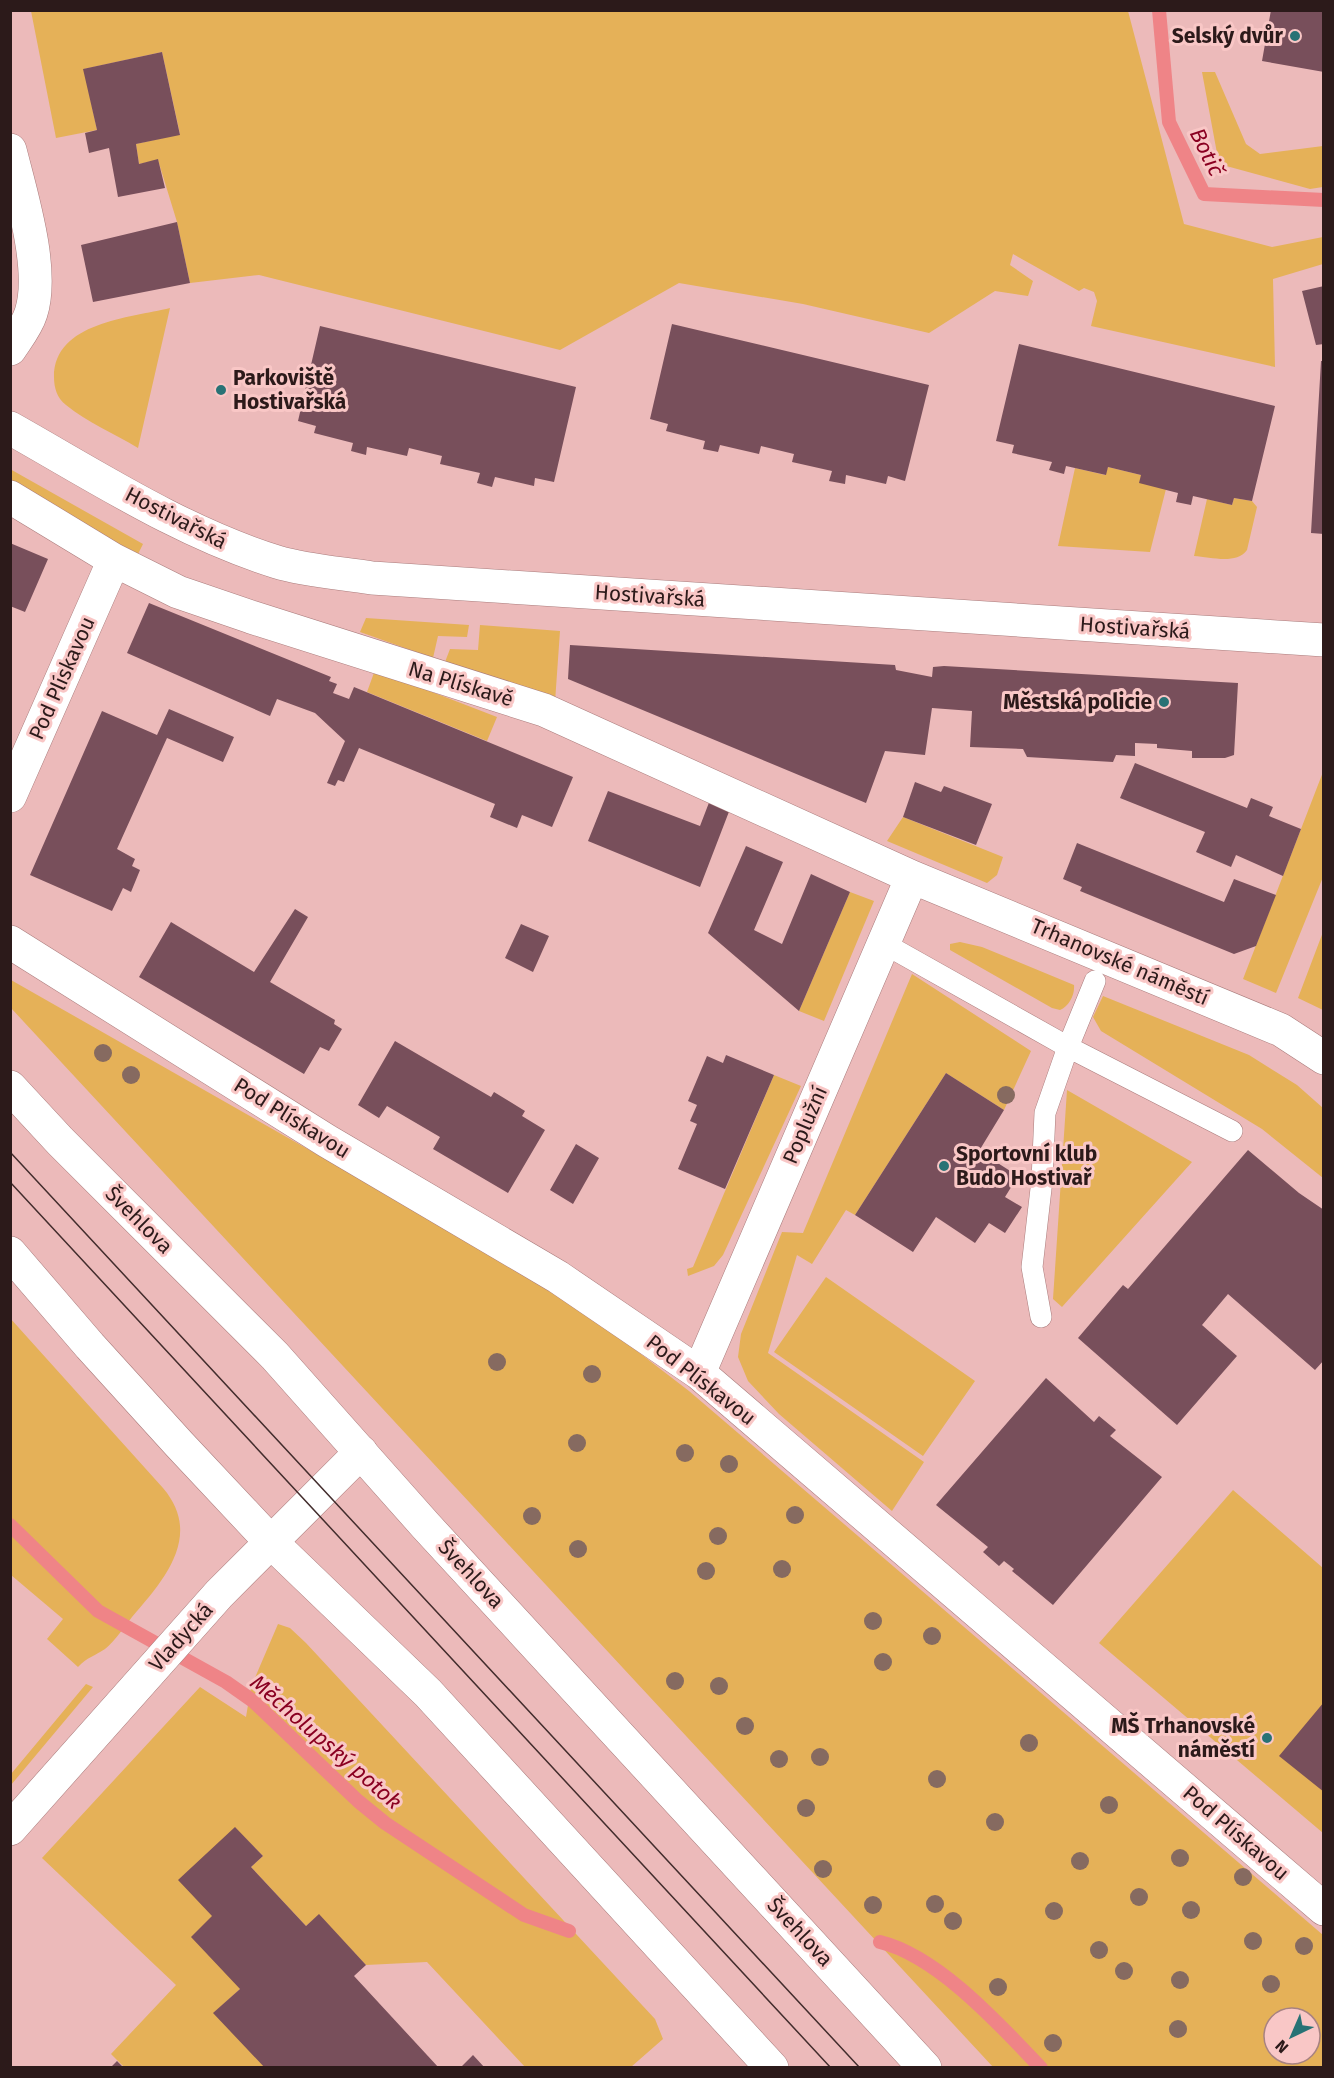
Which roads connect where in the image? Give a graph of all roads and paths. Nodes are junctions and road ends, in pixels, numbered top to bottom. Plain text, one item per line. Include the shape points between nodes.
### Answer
1 (10, 150) edge
2 (10, 349) edge
3 (10, 428) edge
4 (10, 497) edge
5 (114, 560) junction
6 (1323, 640) edge
7 (10, 796) edge
8 (912, 877) junction
9 (10, 942) edge
10 (882, 943) junction
11 (1095, 981) dead end
12 (1068, 1047) junction
13 (1323, 1058) edge
14 (10, 1087) edge
15 (1232, 1131) dead end
16 (10, 1253) edge
17 (1041, 1317) dead end
18 (699, 1373) junction
19 (361, 1452) junction
20 (270, 1540) junction
21 (10, 1829) edge
22 (1323, 1909) edge
23 (772, 2067) edge
24 (925, 2067) edge

1 - 2 street via 30,236 36,293 31,314
3 - 6 street, Hostivařská via 185,526 280,562 323,571 372,578
4 - 5 street, Na Plískavě
5 - 7 street, Pod Plískavou
5 - 8 street, Na Plískavě via 158,584 251,618 544,710
8 - 10 street, Poplužní
8 - 13 street, Trhanovské náměstí via 1281,1030
9 - 18 street, Pod Plískavou via 327,1141 558,1277
10 - 12 lane
10 - 18 street, Poplužní
11 - 12 lane
12 - 15 lane
12 - 17 lane via 1045,1113 1032,1266
14 - 19 street, Švehlova via 275,1356
16 - 20 street via 90,1346
18 - 22 street, Pod Plískavou
19 - 20 street, Vladycká
19 - 24 street, Švehlova
20 - 21 street, Vladycká
20 - 23 street via 428,1693

